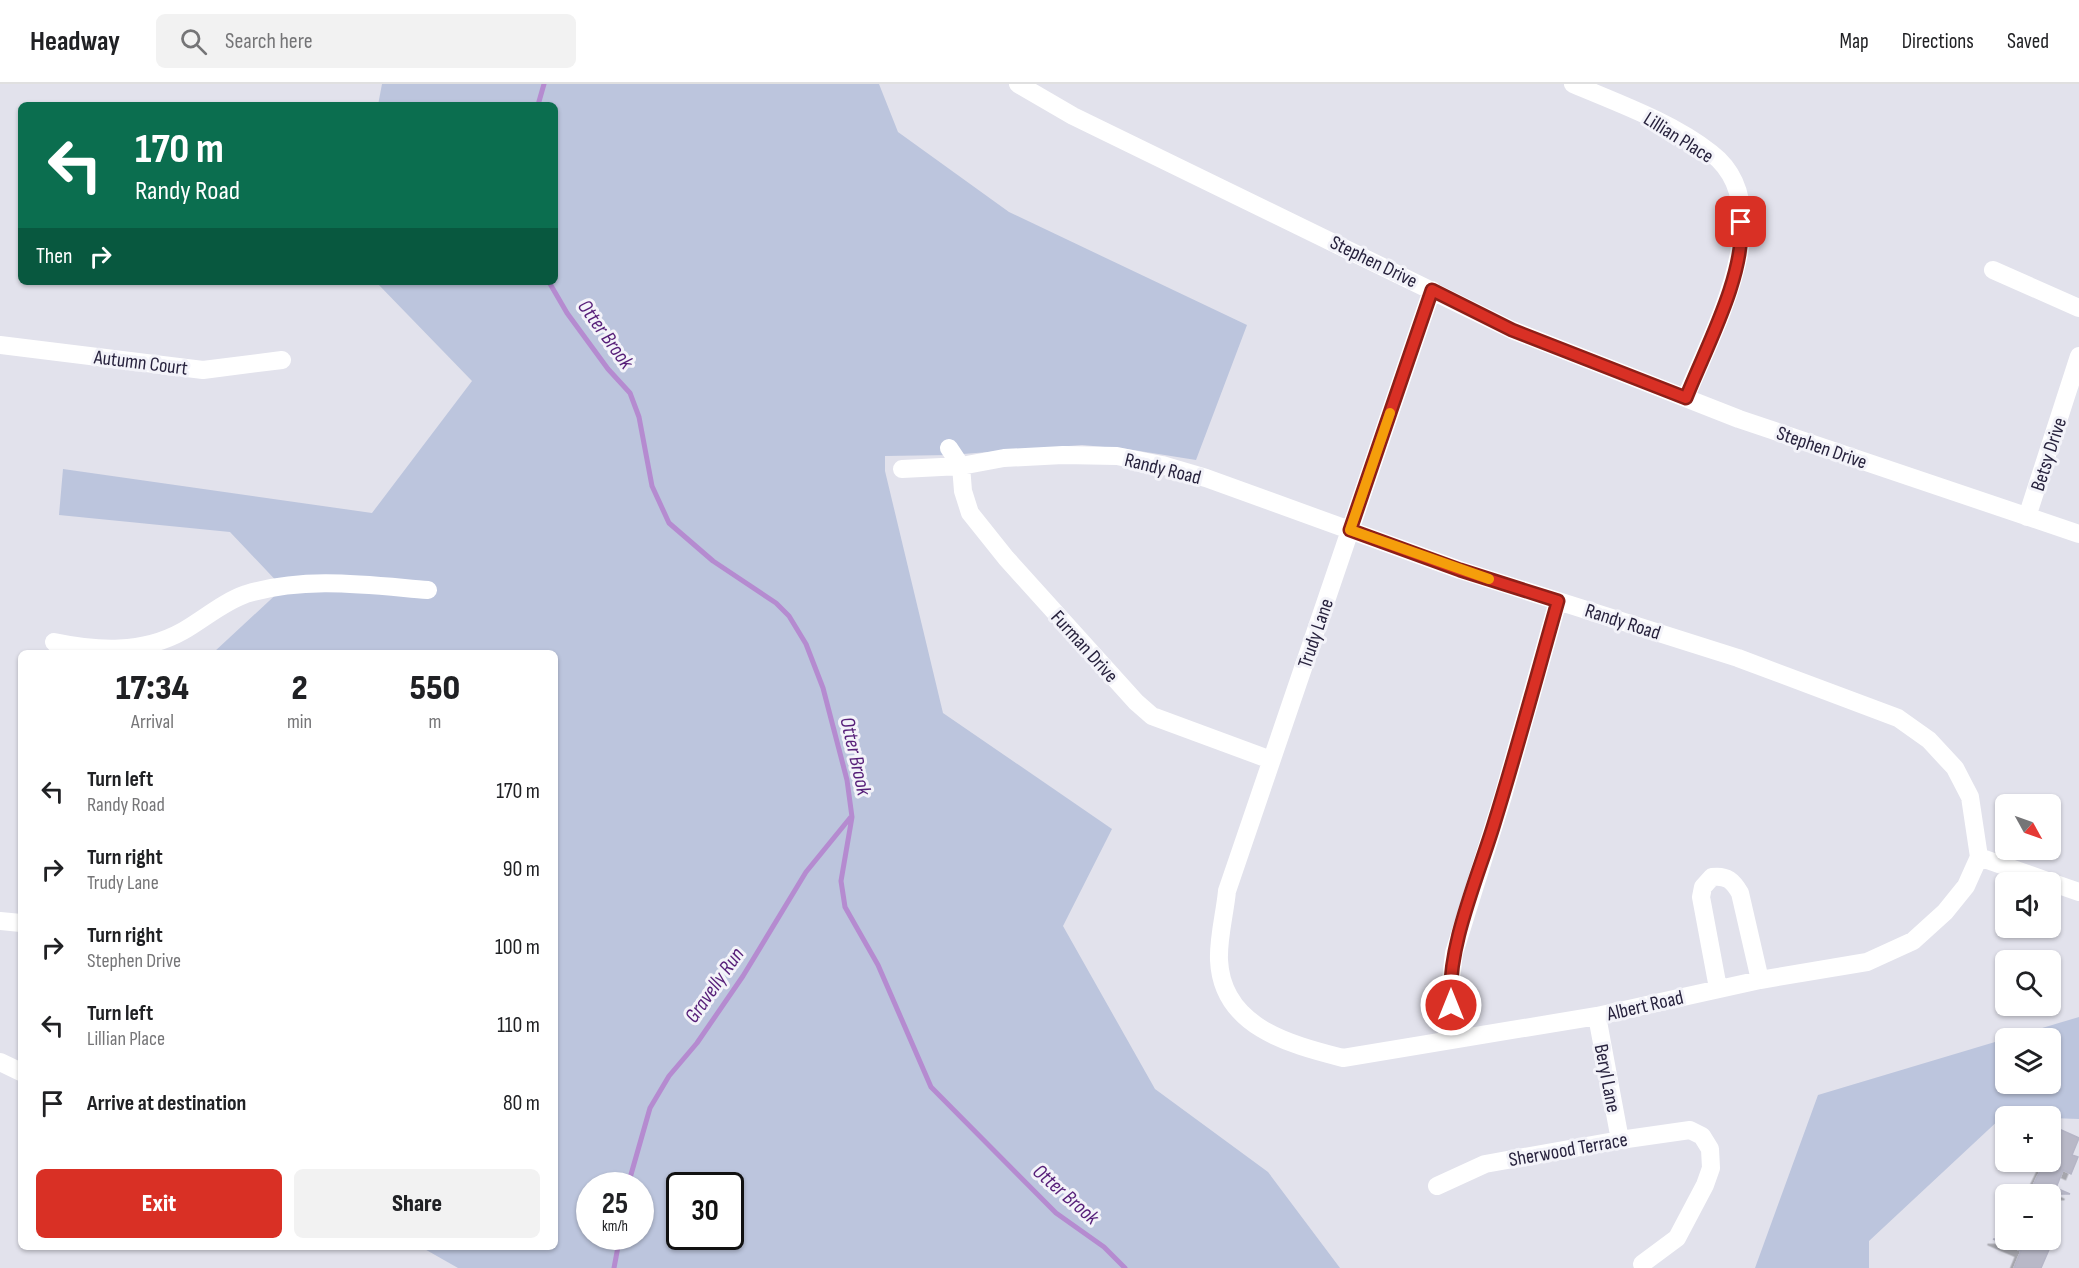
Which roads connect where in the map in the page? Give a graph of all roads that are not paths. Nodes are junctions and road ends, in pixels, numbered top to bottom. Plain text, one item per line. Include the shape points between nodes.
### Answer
1 (1018, 84) edge
2 (1573, 84) edge
3 (1993, 270) dead end
4 (1432, 290) junction
5 (2079, 308) edge
6 (0, 345) edge
7 (2079, 356) edge
8 (282, 360) dead end
9 (1686, 398) junction
10 (949, 448) dead end
11 (961, 466) junction
12 (902, 469) dead end
13 (2027, 517) junction
14 (1350, 530) junction
15 (2079, 534) edge
16 (428, 590) dead end
17 (1558, 601) junction
18 (54, 642) dead end
19 (1271, 760) junction
20 (1979, 858) junction
21 (2020, 872) edge
22 (2061, 886) edge
23 (2079, 892) edge
24 (0, 921) edge
25 (18, 923) edge
26 (1223, 980) joint
27 (1760, 980) junction
28 (1718, 988) junction
29 (1596, 1016) junction
30 (1455, 1038) junction
31 (0, 1062) edge
32 (18, 1071) edge
33 (1620, 1140) junction
34 (1437, 1186) dead end
35 (1642, 1264) dead end

1 - 4 street, Stephen Drive via 1073,116
2 - 9 street, Lillian Place via 1657,120 1712,154 1732,176 1740,200 1743,243
3 - 5 street
4 - 9 street, Stephen Drive via 1512,330
4 - 14 street, Trudy Lane
6 - 8 street, Autumn Court via 203,370
7 - 13 street, Betsy Drive
9 - 13 street, Stephen Drive
10 - 11 street
11 - 12 street, Randy Road
11 - 14 street, Randy Road via 1004,458 1117,456 1206,478
11 - 19 street, Furman Drive via 970,513 1136,702 1152,716
13 - 15 street, Stephen Drive
14 - 17 street, Randy Road
14 - 19 street, Trudy Lane
16 - 18 street via 338,582 290,584 244,595 157,642 128,649 89,649
17 - 20 street, Randy Road via 1738,658 1898,718 1929,740 1955,768 1970,797
17 - 30 street via 1454,953 1450,988
19 - 26 street, Trudy Lane via 1227,891 1219,960
20 - 21 street
20 - 27 street, Albert Road via 1966,886 1913,941 1867,962
22 - 23 street
24 - 25 street
26 - 30 street, Albert Road via 1225,990 1247,1021 1303,1048 1343,1058
27 - 28 street, Albert Road
27 - 28 street via 1740,893 1733,881 1722,875 1712,877 1703,887 1701,897
28 - 29 street, Albert Road
29 - 30 street, Albert Road
29 - 33 street, Beryl Lane
31 - 32 street
33 - 34 street, Sherwood Terrace via 1485,1164
33 - 35 street, Sherwood Terrace via 1690,1130 1702,1136 1710,1149 1711,1168 1705,1185 1677,1238

